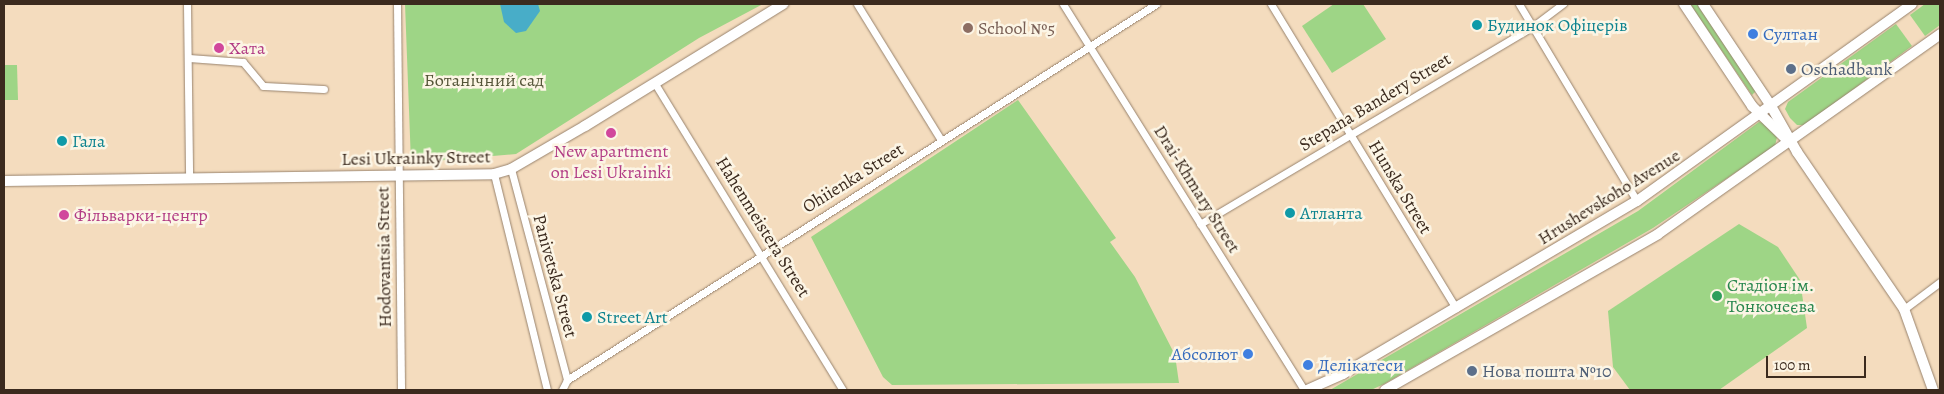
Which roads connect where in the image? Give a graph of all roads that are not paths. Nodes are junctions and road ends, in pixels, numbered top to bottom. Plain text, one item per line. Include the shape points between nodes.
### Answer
1 (187, 4) edge
2 (397, 4) edge
3 (783, 4) edge
4 (856, 4) edge
5 (1063, 4) edge
6 (1156, 4) edge
7 (1271, 4) edge
8 (1519, 4) edge
9 (1563, 4) edge
10 (1684, 4) edge
11 (1703, 4) edge
12 (1912, 4) edge
13 (1532, 26) junction
14 (1940, 34) edge
15 (1089, 45) junction
16 (189, 58) junction
17 (654, 82) junction
18 (324, 89) dead end
19 (1771, 106) junction
20 (1759, 115) junction
21 (1350, 134) junction
22 (941, 140) junction
23 (1789, 141) junction
24 (511, 169) junction
25 (494, 174) junction
26 (397, 175) junction
27 (189, 177) junction
28 (4, 181) edge
29 (1637, 201) junction
30 (1200, 224) junction
31 (762, 253) junction
32 (1940, 282) edge
33 (1456, 308) junction
34 (1904, 309) junction
35 (1406, 378) junction
36 (567, 380) junction
37 (402, 390) edge
38 (547, 390) edge
39 (562, 390) edge
40 (843, 390) edge
41 (1305, 390) edge
42 (1385, 390) edge
43 (1389, 390) edge
44 (1933, 390) edge

1 - 16 street
2 - 26 street, Hodovantsia Street
3 - 17 main road, Lesi Ukrainky Street
4 - 22 street
5 - 15 street, Drai-Khmary Street
6 - 15 street, Ohiienka Street
7 - 21 street, Hunska Street
8 - 13 street
9 - 13 street, Stepana Bandery Street
10 - 20 main road
11 - 19 main road
12 - 19 main road, Hrushevskoho Avenue
13 - 21 street, Stepana Bandery Street
13 - 29 street
14 - 23 main road
15 - 22 street, Ohiienka Street
15 - 30 street, Drai-Khmary Street
16 - 18 street via 243,62 263,86
16 - 27 street
17 - 24 main road, Lesi Ukrainky Street
17 - 31 street, Hahenmeistera Street
19 - 20 main road, Hrushevskoho Avenue
19 - 23 main road
20 - 23 main road
20 - 29 main road, Hrushevskoho Avenue
21 - 30 street, Stepana Bandery Street
21 - 33 street, Hunska Street
22 - 31 street, Ohiienka Street
23 - 34 main road
23 - 35 main road via 1658,234
24 - 25 main road, Lesi Ukrainky Street
24 - 36 street, Panivetska Street
25 - 26 main road, Lesi Ukrainky Street
25 - 38 street, Panivetska Street
26 - 27 main road, Lesi Ukrainky Street
26 - 37 street, Hodovantsia Street
27 - 28 main road, Lesi Ukrainky Street
29 - 33 main road, Hrushevskoho Avenue
30 - 41 street, Drai-Khmary Street
31 - 36 street, Ohiienka Street
31 - 40 street, Hahenmeistera Street
32 - 34 street
33 - 41 main road, Hrushevskoho Avenue via 1343,374
34 - 44 main road
35 - 42 main road
35 - 43 street
36 - 39 street

